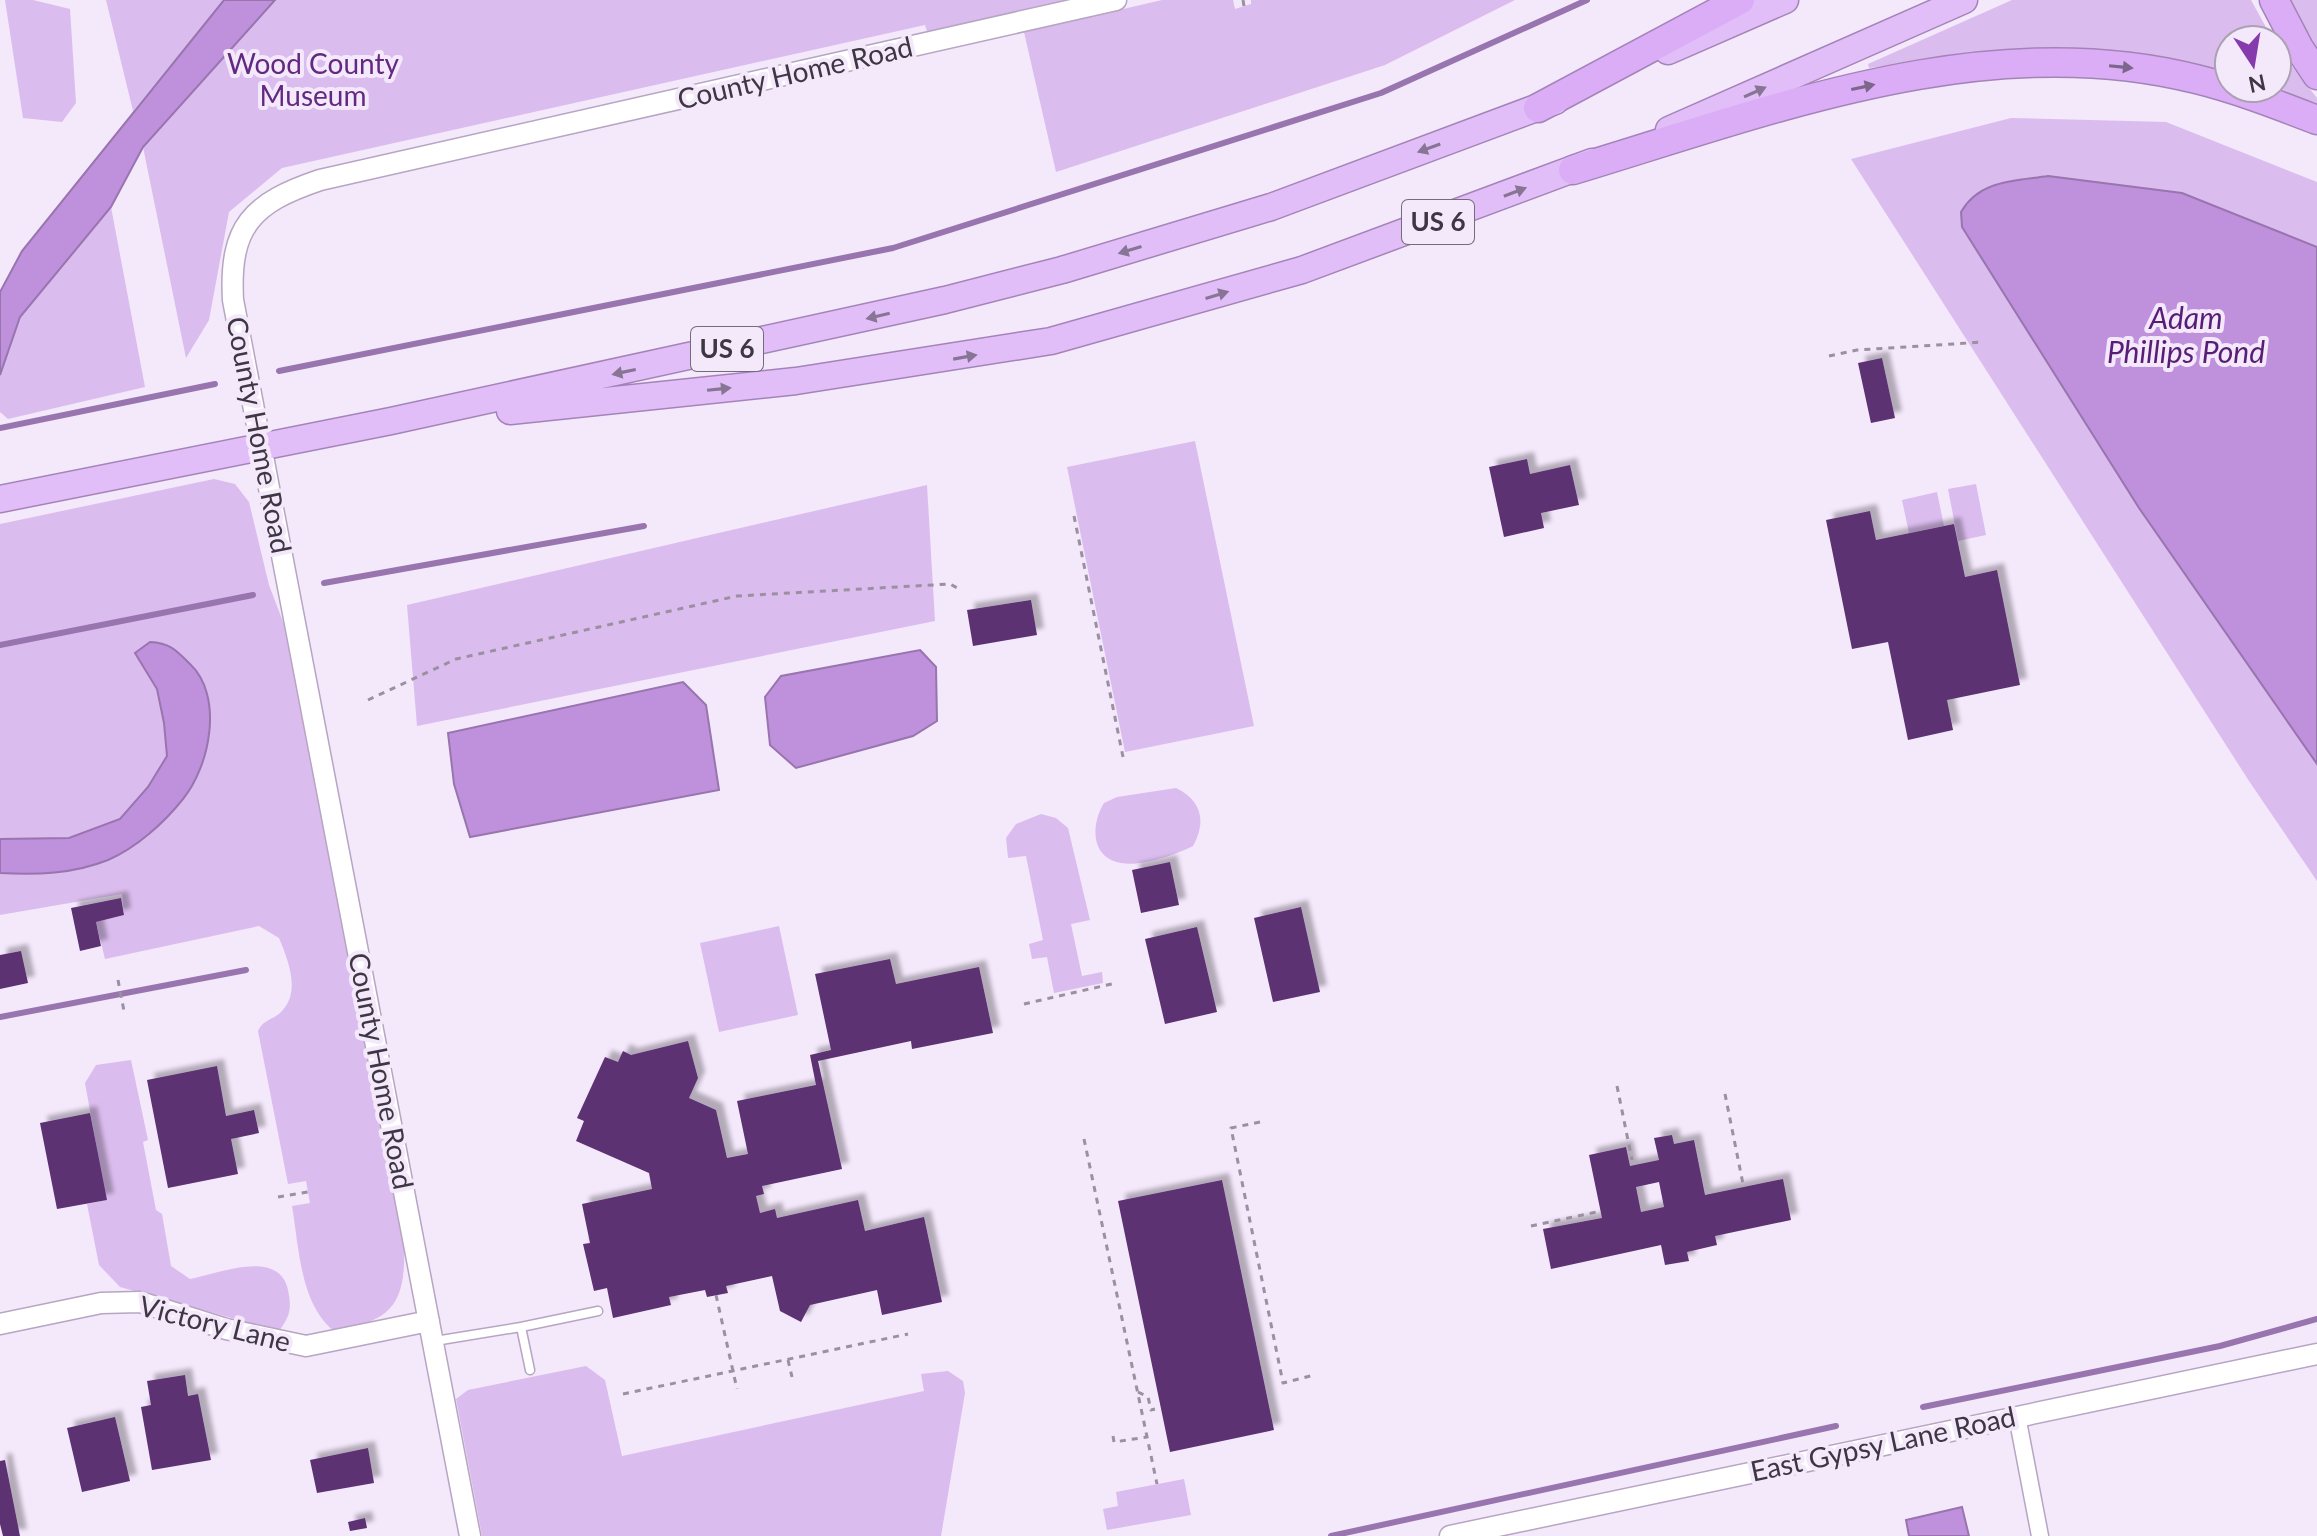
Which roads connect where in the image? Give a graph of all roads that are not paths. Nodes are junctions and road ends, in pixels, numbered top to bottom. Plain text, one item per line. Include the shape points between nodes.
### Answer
1 (1116, 0) edge
2 (1740, 0) edge
3 (1785, 0) edge
4 (1964, 0) edge
5 (2274, 0) edge
6 (2317, 75) edge
7 (1538, 108) junction
8 (2317, 120) edge
9 (1573, 170) junction
10 (391, 421) junction
11 (261, 447) junction
12 (0, 499) edge
13 (598, 1311) dead end
14 (429, 1321) junction
15 (0, 1324) edge
16 (521, 1327) junction
17 (434, 1341) junction
18 (2317, 1354) edge
19 (530, 1370) dead end
20 (2017, 1416) junction
21 (1454, 1535) edge
22 (470, 1536) edge
23 (2040, 1536) edge

1 - 11 street, County Home Road via 320,180 278,196 245,224 231,265
2 - 7 highway
3 - 7 highway, US 6
9 -> 4 highway, US 6
5 - 6 highway
7 -> 10 highway, US 6 via 1271,207 1062,270 789,336
9 -> 8 highway via 1837,93 1997,64 2091,64 2195,79
10 -> 9 highway, US 6 via 796,381 1051,341 1302,270
10 - 11 highway, US 6
11 - 12 highway, US 6
11 - 14 street, County Home Road
13 - 16 lane
14 - 15 street, Victory Lane via 306,1346 226,1329 140,1302 101,1303
14 - 17 street, County Home Road
16 - 17 lane
16 - 19 lane
17 - 22 street, County Home Road
18 - 20 street, East Gypsy Lane Road
20 - 21 street, East Gypsy Lane Road
20 - 23 street

